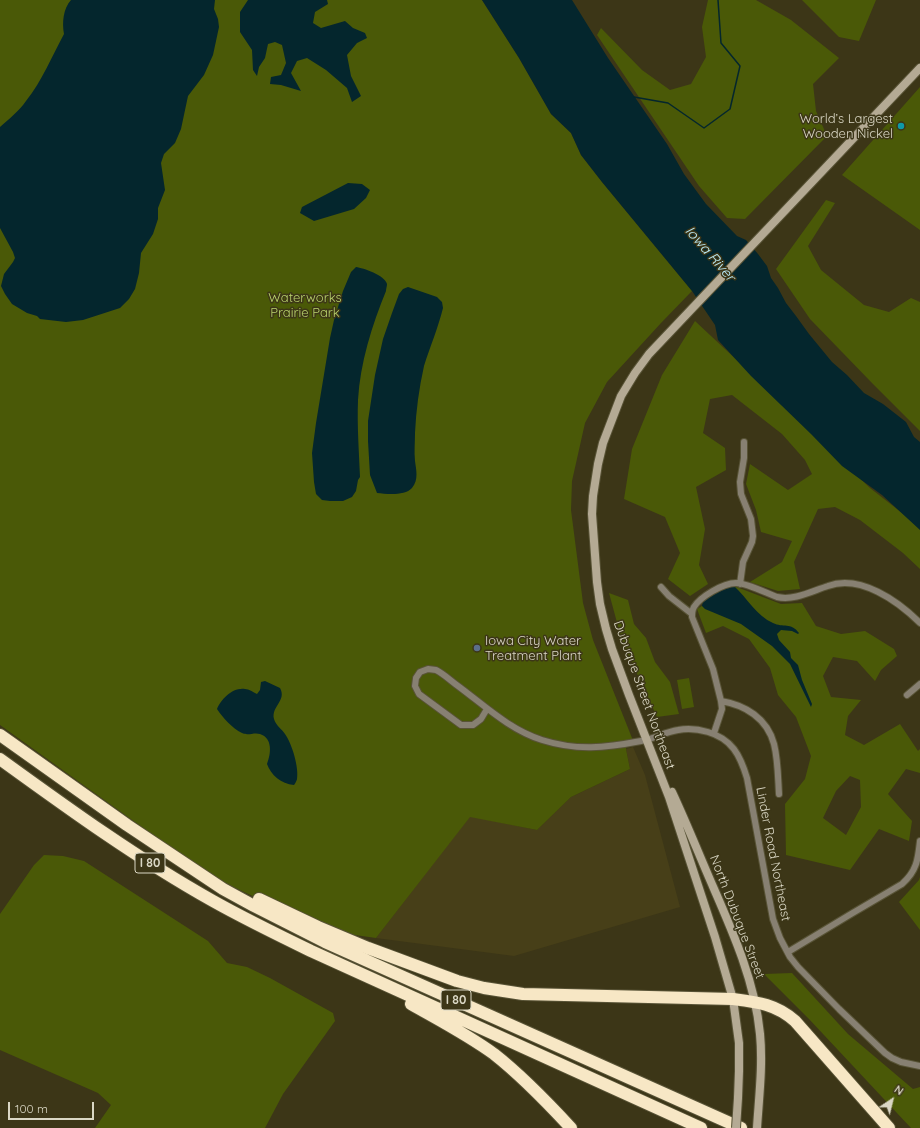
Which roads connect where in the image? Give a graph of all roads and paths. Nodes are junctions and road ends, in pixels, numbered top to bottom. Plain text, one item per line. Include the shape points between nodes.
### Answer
1 (920, 68) edge
2 (744, 442) dead end
3 (740, 584) junction
4 (661, 587) dead end
5 (692, 614) junction
6 (920, 624) edge
7 (920, 684) edge
8 (907, 695) dead end
9 (721, 701) junction
10 (487, 709) junction
11 (714, 733) junction
12 (0, 735) edge
13 (647, 740) junction
14 (651, 749) junction
15 (0, 759) edge
16 (780, 794) dead end
17 (920, 841) edge
18 (179, 859) junction
19 (311, 950) junction
20 (788, 952) junction
21 (733, 999) junction
22 (755, 1002) junction
23 (920, 1066) edge
24 (571, 1128) edge
25 (701, 1128) edge
26 (736, 1128) edge
27 (741, 1128) edge
28 (756, 1128) edge
29 (889, 1128) edge

1 - 13 main road, Dubuque Street Northeast via 649,354 621,396 603,443 593,496 597,582 604,623 612,649
2 - 3 street via 741,494 751,519 753,536 742,562
3 - 5 street via 721,587 702,598 694,607
3 - 6 street via 783,598 843,582 862,585 905,609
4 - 5 street
5 - 9 street via 713,669
7 - 8 street
9 - 11 street via 722,709
9 - 16 street via 742,706 757,716 766,727 774,743
10 - 10 street, Linder Road Northeast via 481,719 473,725 461,725 419,694 415,686 416,678 420,672 436,670
10 - 13 street, Linder Road Northeast via 515,728 540,740 563,745 584,748
11 - 13 street, Linder Road Northeast via 685,729
11 - 20 street, Linder Road Northeast via 730,744 742,763 753,808 773,919
12 - 18 highway, I 80
13 - 14 main road, Dubuque Street Northeast
14 - 21 main road, Dubuque Street Northeast via 681,831
14 - 22 main road, North Dubuque Street via 731,928
15 - 19 highway, I 80 via 69,809 179,881 248,920
17 - 20 street via 918,861 907,880
18 - 21 highway via 318,927 464,983 523,994
18 - 27 highway, I 80 via 254,906 325,942
19 - 24 highway via 474,1040 528,1083
19 - 25 highway, I 80
20 - 23 street, Linder Road Northeast via 819,989 885,1053 901,1062
21 - 22 highway
21 - 26 main road, Dubuque Street Northeast, bridge via 739,1043
22 - 28 main road, North Dubuque Street via 761,1052
22 - 29 highway via 780,1009 795,1020

